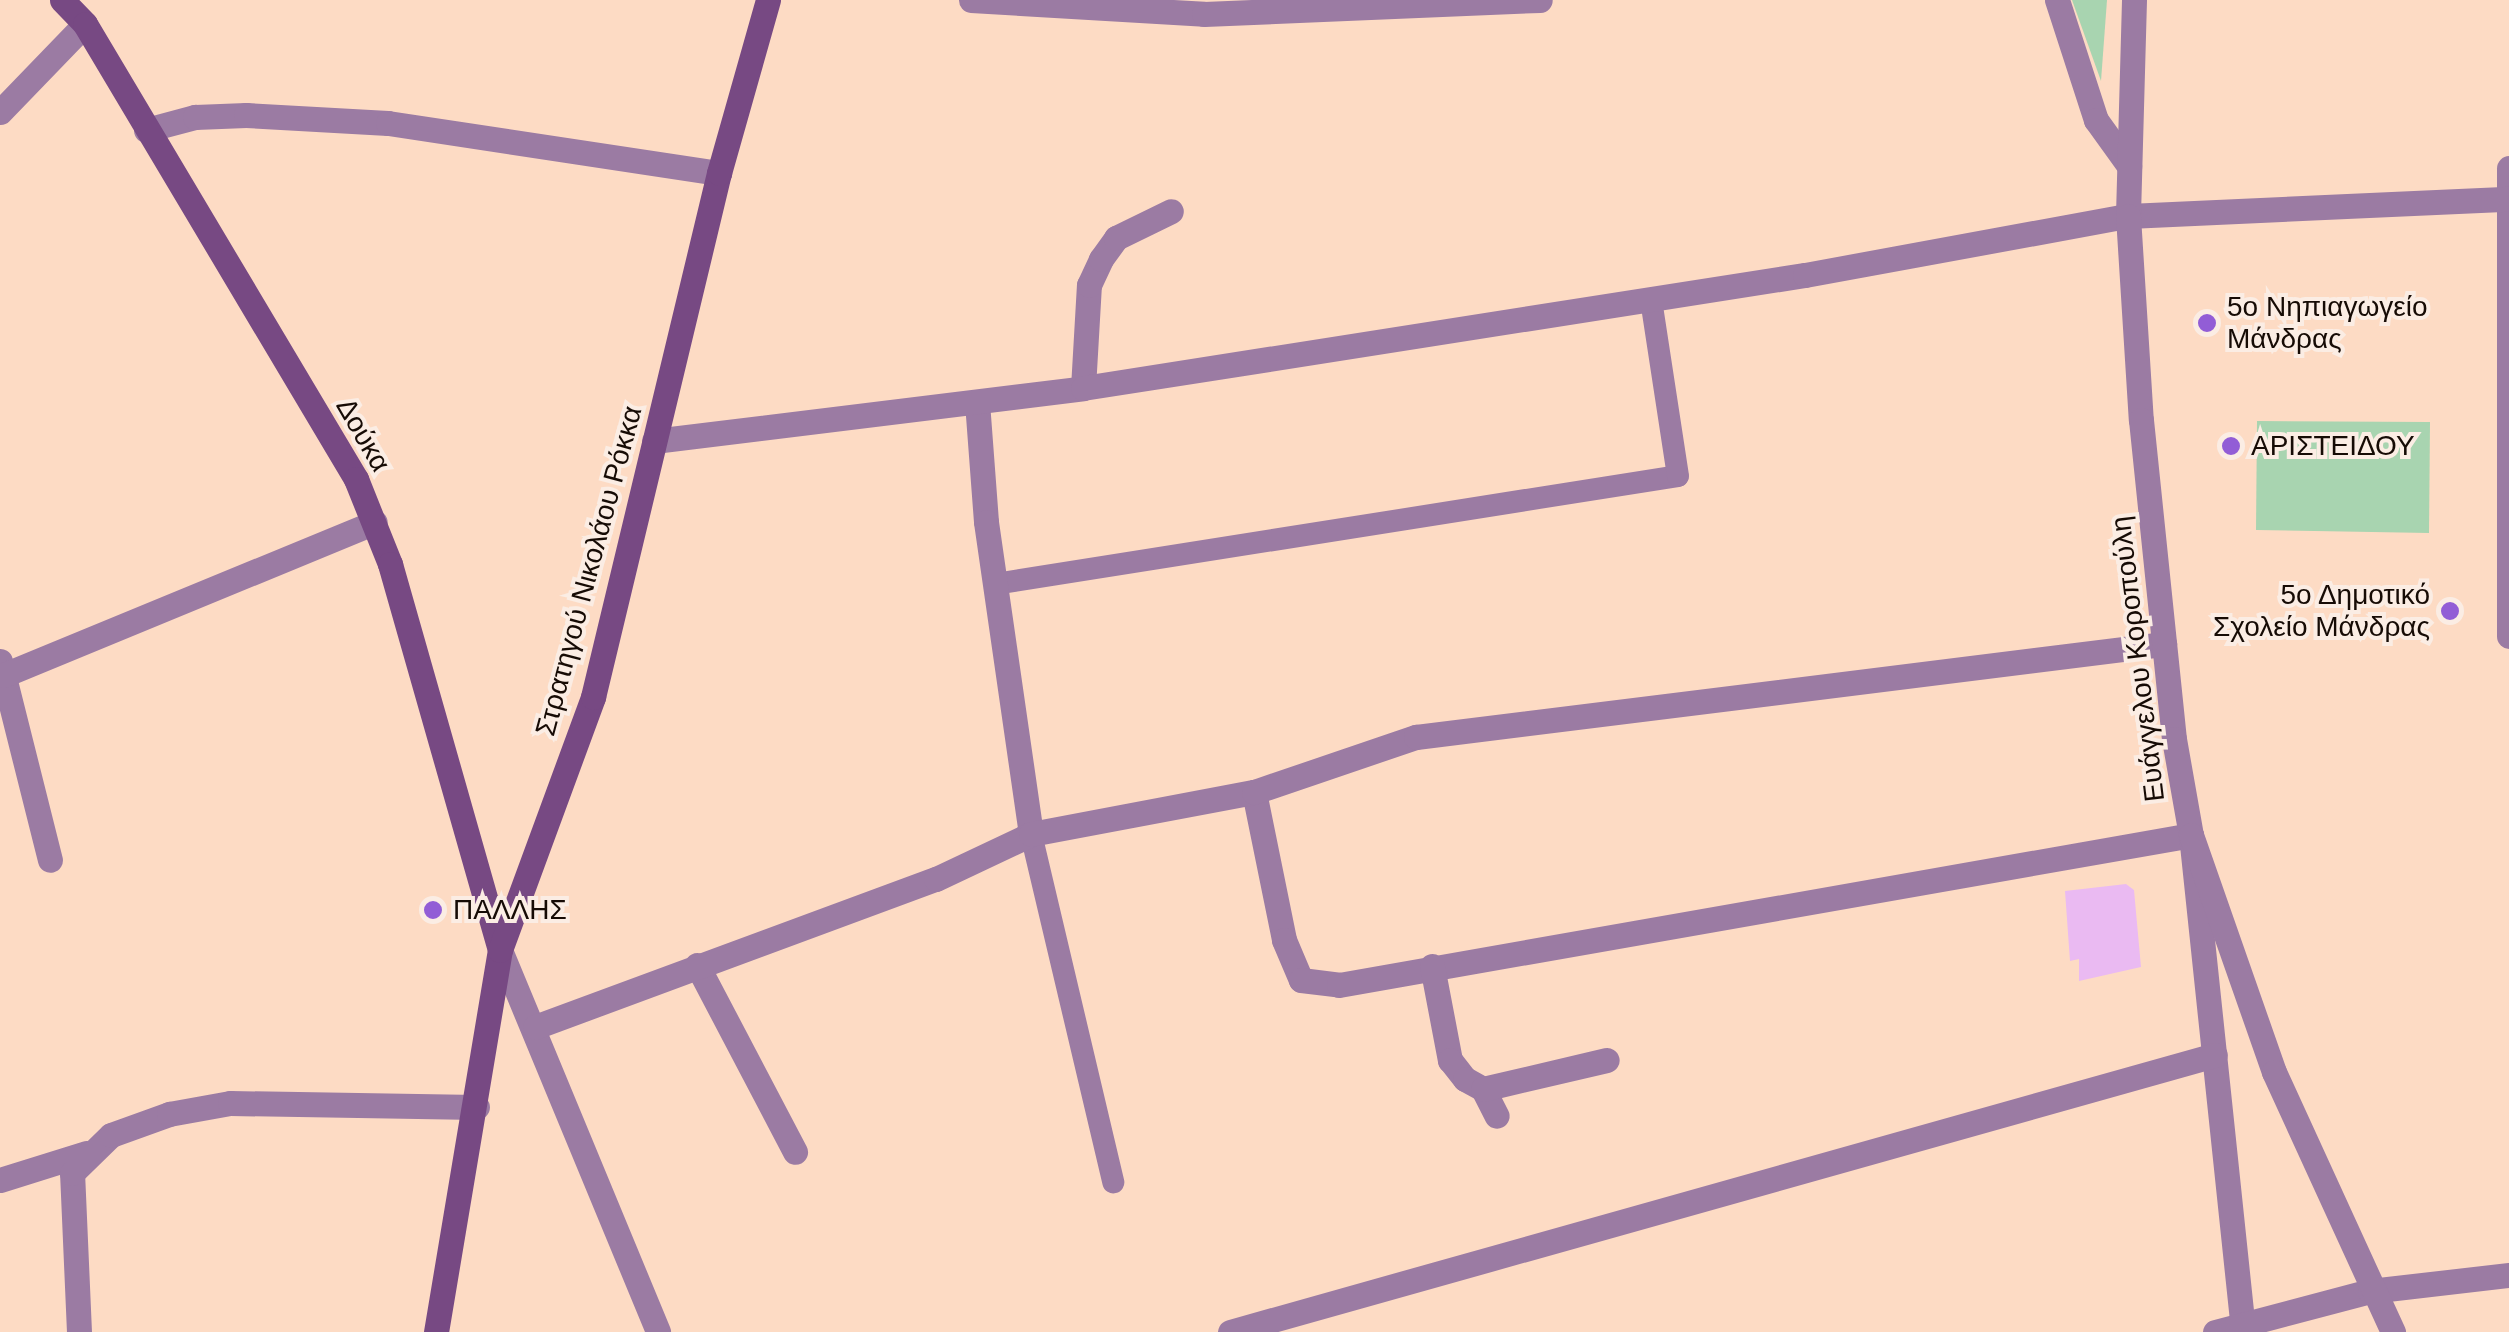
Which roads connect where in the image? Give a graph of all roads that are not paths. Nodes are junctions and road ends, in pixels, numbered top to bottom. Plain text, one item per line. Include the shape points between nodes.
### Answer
1 (62, 0) edge
2 (768, 0) edge
3 (971, 0) edge
4 (1540, 0) edge
5 (2057, 0) edge
6 (2134, 0) edge
7 (85, 24) junction
8 (0, 112) edge
9 (146, 130) junction
10 (2129, 166) junction
11 (2509, 168) edge
12 (719, 173) junction
13 (2508, 198) edge
14 (1172, 211) dead end
15 (2128, 216) junction
16 (1651, 299) junction
17 (1083, 388) junction
18 (977, 402) junction
19 (654, 441) junction
20 (376, 522) junction
21 (995, 584) junction
22 (2509, 636) edge
23 (2164, 644) junction
24 (2, 668) edge
25 (1254, 792) junction
26 (1032, 834) junction
27 (2191, 835) junction
28 (50, 860) dead end
29 (500, 950) junction
30 (697, 965) junction
31 (1432, 966) junction
32 (534, 1028) junction
33 (2215, 1055) junction
34 (1607, 1060) dead end
35 (1483, 1089) junction
36 (477, 1107) junction
37 (1497, 1116) dead end
38 (87, 1152) junction
39 (796, 1152) dead end
40 (0, 1180) edge
41 (1113, 1182) dead end
42 (2509, 1275) edge
43 (2370, 1291) junction
44 (2243, 1328) edge
45 (78, 1332) edge
46 (436, 1332) edge
47 (658, 1332) edge
48 (1230, 1332) edge
49 (2215, 1332) edge
50 (2393, 1332) edge

1 - 7 main road, Δούκα
2 - 12 main road, Στρατηγού Νικολάου Ρόκκα
3 - 4 street via 1204,14
5 - 10 street via 2096,120
6 - 10 street, Ευάγγελου Κοροπούλη
7 - 8 street
7 - 9 main road, Δούκα
9 - 12 street via 195,117 246,115 388,123
9 - 20 main road, Δούκα
10 - 15 street, Ευάγγελου Κοροπούλη
11 - 13 street
12 - 19 main road, Στρατηγού Νικολάου Ρόκκα
13 - 15 street
13 - 22 street
14 - 17 street via 1116,238 1101,259 1089,286
15 - 16 street
15 - 23 street, Ευάγγελου Κοροπούλη
16 - 17 street
16 - 21 lane via 1678,476
17 - 18 street
18 - 19 street
18 - 21 street
19 - 29 main road, Στρατηγού Νικολάου Ρόκκα via 593,697
20 - 24 street
20 - 29 main road, Δούκα
21 - 26 street
23 - 25 street via 1416,738
23 - 27 street, Ευάγγελου Κοροπούλη
24 - 28 street
25 - 26 street
25 - 31 street via 1284,940 1301,980 1340,985
26 - 30 street via 936,879
26 - 41 lane
27 - 31 street
27 - 33 street
27 - 43 street, Ευάγγελου Κοροπούλη via 2274,1072
29 - 32 street
29 - 36 main road, Στρατηγού Νικολάου Ρόκκα
30 - 32 street
30 - 39 street
31 - 35 street via 1450,1060 1465,1080
32 - 47 street
33 - 44 street
33 - 48 street
34 - 35 street
35 - 37 street
36 - 38 street via 230,1103 169,1114
36 - 46 main road, Στρατηγού Νικολάου Ρόκκα
38 - 40 street
38 - 45 street via 72,1174 69,1205
42 - 43 street
43 - 44 street
43 - 50 street, Ευάγγελου Κοροπούλη
44 - 49 street

